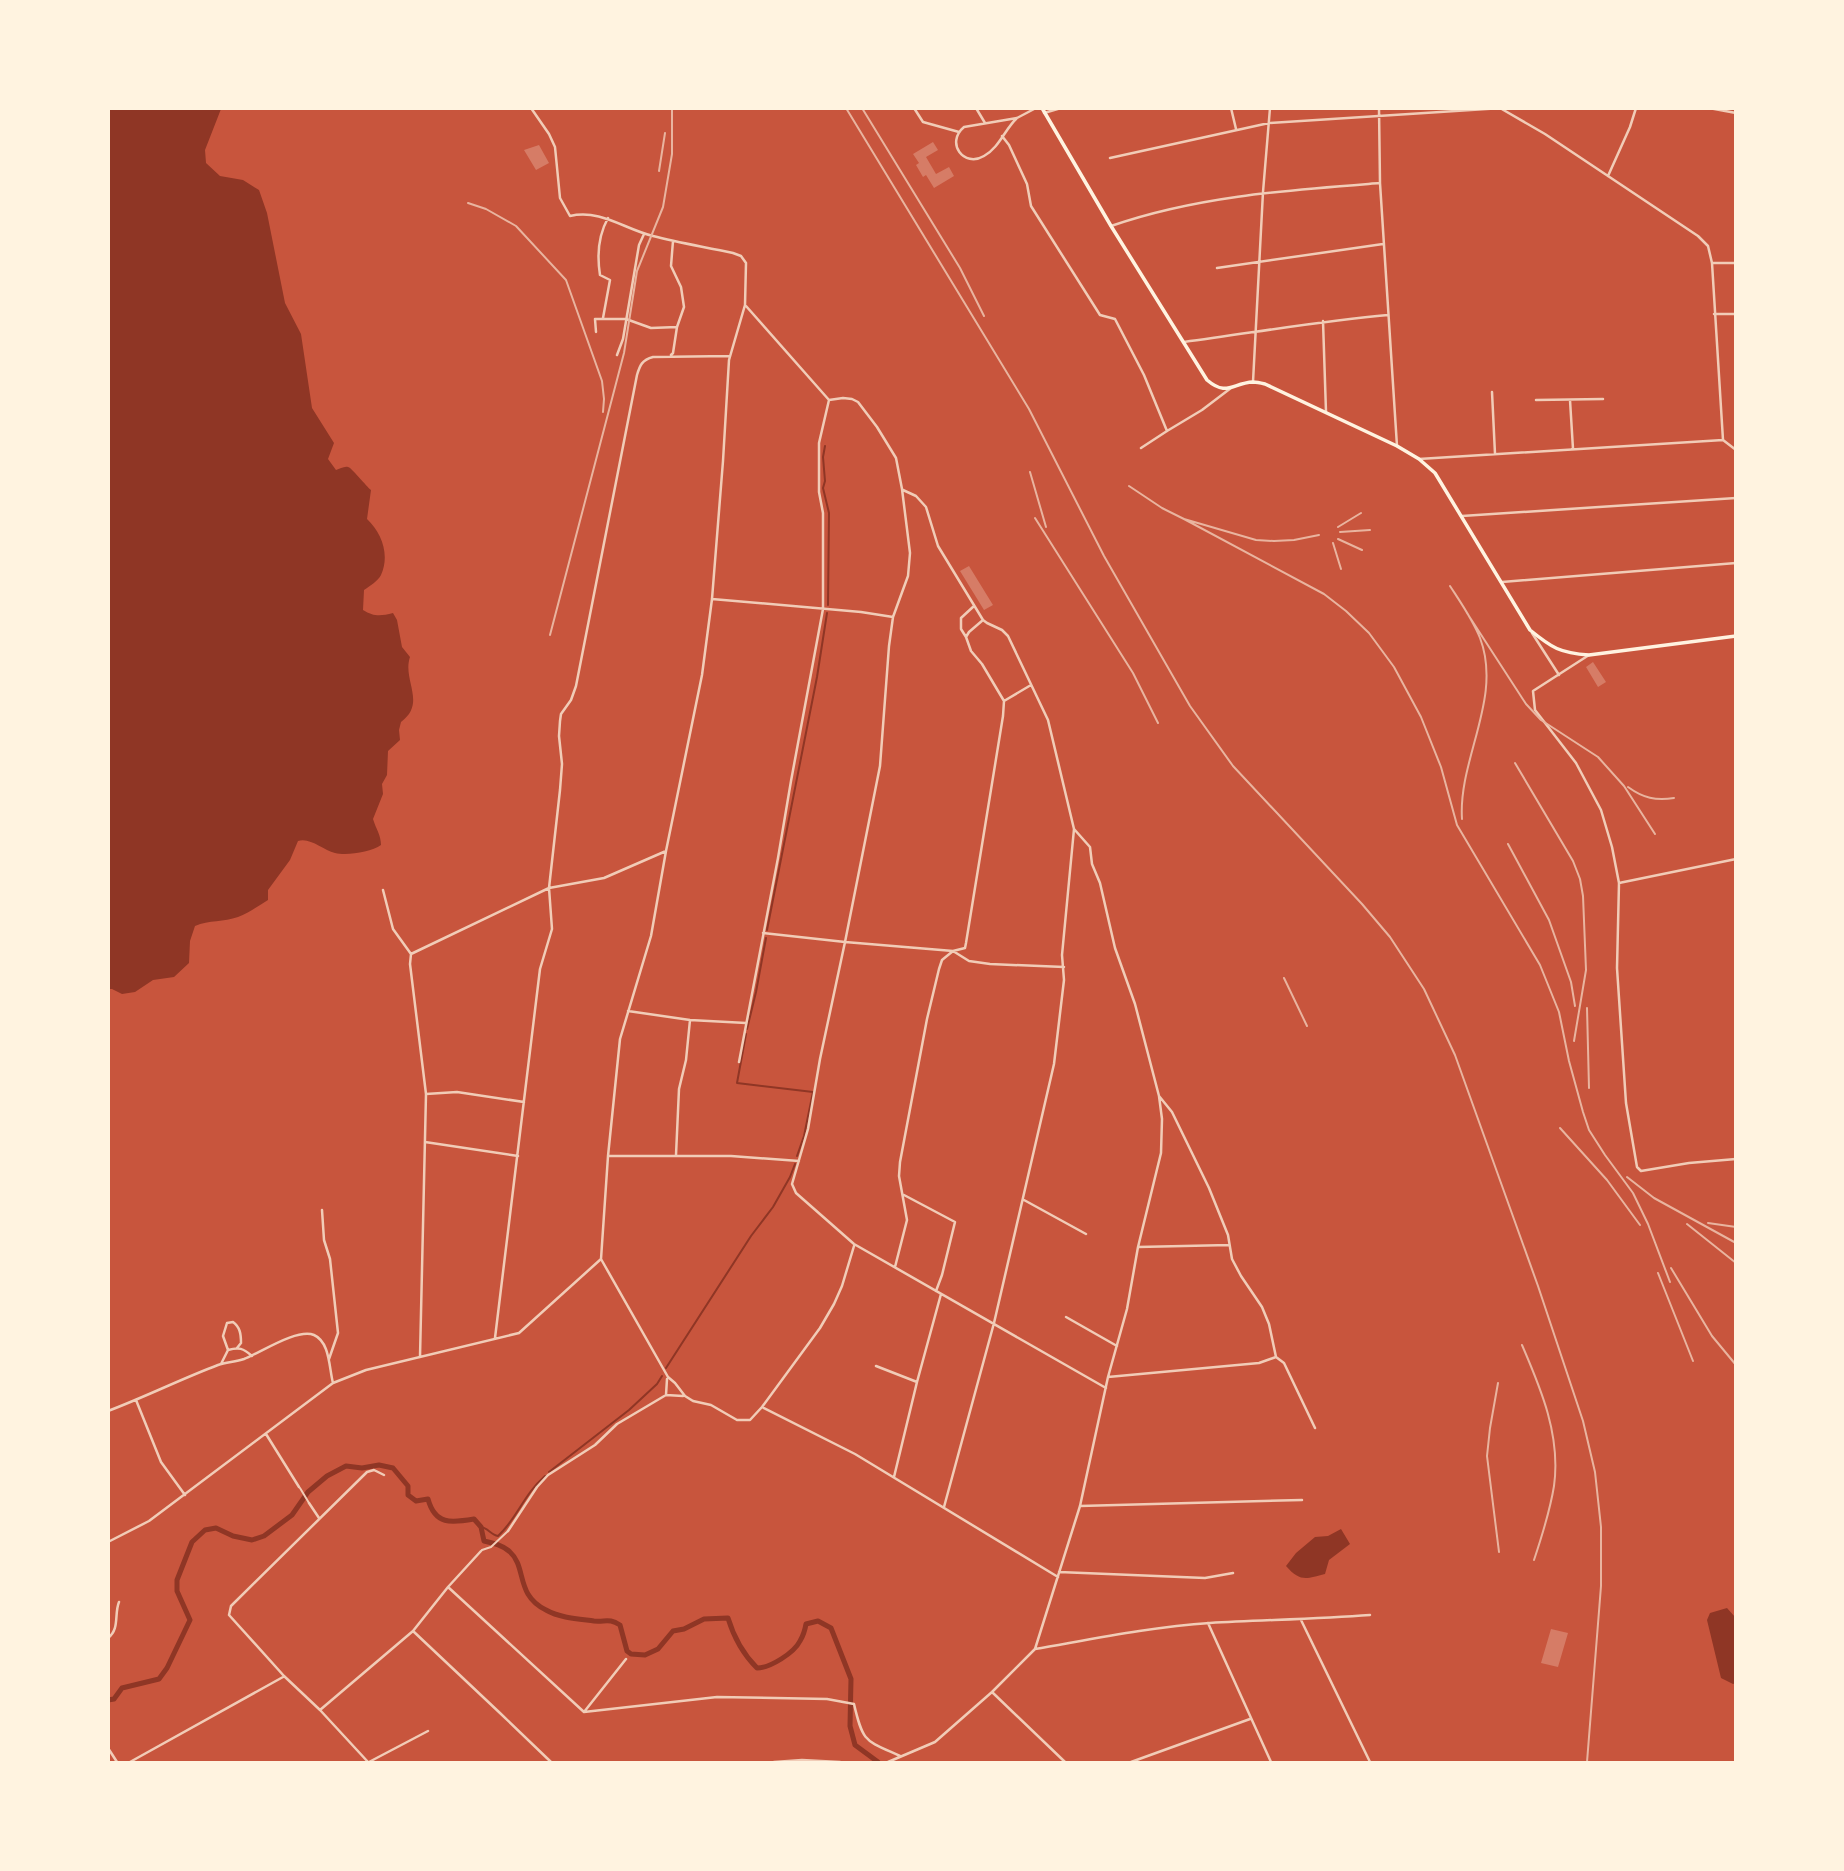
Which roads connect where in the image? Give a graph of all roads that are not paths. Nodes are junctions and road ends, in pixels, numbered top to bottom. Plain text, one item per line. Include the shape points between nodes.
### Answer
1 (531, 108) edge
2 (914, 108) edge
3 (976, 108) edge
4 (1036, 108) edge
5 (1061, 108) edge
6 (1231, 108) edge
7 (1270, 108) edge
8 (1379, 108) edge
9 (1636, 108) edge
10 (1709, 108) edge
11 (1501, 109) edge
12 (1043, 111) edge
13 (1735, 113) edge
14 (1379, 117) junction
15 (1017, 118) junction
16 (985, 123) junction
17 (1269, 123) junction
18 (1237, 131) junction
19 (959, 132) junction
20 (1002, 136) junction
21 (1110, 158) dead end
22 (1608, 176) junction
23 (1380, 183) junction
24 (1263, 192) junction
25 (608, 218) junction
26 (1111, 226) junction
27 (644, 233) junction
28 (673, 240) junction
29 (1384, 244) junction
30 (1259, 262) junction
31 (1712, 263) junction
32 (1735, 263) edge
33 (1217, 268) dead end
34 (745, 305) junction
35 (1714, 314) junction
36 (1735, 314) edge
37 (1388, 315) junction
38 (603, 318) junction
39 (626, 319) junction
40 (1323, 321) junction
41 (677, 327) junction
42 (596, 332) dead end
43 (1255, 333) junction
44 (1184, 342) junction
45 (617, 355) dead end
46 (730, 356) junction
47 (668, 357) junction
48 (1253, 382) junction
49 (1231, 388) junction
50 (1492, 392) dead end
51 (1570, 399) junction
52 (1603, 399) dead end
53 (829, 400) junction
54 (1536, 400) dead end
55 (1326, 412) junction
56 (1167, 430) junction
57 (1724, 440) junction
58 (1397, 446) junction
59 (1141, 448) dead end
60 (1573, 449) junction
61 (1735, 450) edge
62 (1495, 454) junction
63 (1419, 459) junction
64 (902, 489) junction
65 (1735, 498) edge
66 (1462, 516) junction
67 (1735, 563) edge
68 (1499, 582) junction
69 (712, 599) junction
70 (975, 606) junction
71 (823, 609) junction
72 (893, 617) junction
73 (983, 620) junction
74 (1530, 630) junction
75 (1735, 636) edge
76 (966, 637) junction
77 (1589, 655) junction
78 (1559, 675) junction
79 (1031, 685) junction
80 (1004, 701) junction
81 (1074, 829) junction
82 (666, 851) junction
83 (1735, 859) edge
84 (1619, 883) junction
85 (549, 888) junction
86 (383, 890) dead end
87 (764, 933) junction
88 (845, 942) junction
89 (953, 951) junction
90 (411, 954) junction
91 (1064, 967) junction
92 (628, 1011) junction
93 (690, 1020) junction
94 (746, 1023) junction
95 (738, 1062) dead end
96 (426, 1094) junction
97 (1158, 1096) junction
98 (524, 1102) junction
99 (425, 1142) junction
100 (676, 1155) junction
101 (517, 1156) junction
102 (608, 1156) junction
103 (1735, 1159) edge
104 (799, 1161) junction
105 (903, 1194) junction
106 (1024, 1200) junction
107 (323, 1210) dead end
108 (1086, 1234) dead end
109 (854, 1244) junction
110 (1230, 1244) junction
111 (1138, 1247) junction
112 (601, 1259) junction
113 (895, 1267) junction
114 (936, 1291) junction
115 (941, 1294) junction
116 (1066, 1317) dead end
117 (994, 1323) junction
118 (495, 1339) junction
119 (1117, 1346) junction
120 (237, 1348) junction
121 (228, 1350) junction
122 (252, 1356) junction
123 (420, 1357) junction
124 (1276, 1357) junction
125 (329, 1359) junction
126 (221, 1364) junction
127 (876, 1366) dead end
128 (668, 1377) junction
129 (1108, 1377) junction
130 (917, 1382) junction
131 (333, 1383) junction
132 (1106, 1388) junction
133 (666, 1395) junction
134 (685, 1396) junction
135 (136, 1400) junction
136 (762, 1407) junction
137 (108, 1412) edge
138 (1315, 1428) dead end
139 (266, 1434) junction
140 (384, 1475) dead end
141 (894, 1477) junction
142 (299, 1487) joint
143 (185, 1495) junction
144 (1302, 1500) dead end
145 (309, 1503) joint
146 (1080, 1506) junction
147 (944, 1507) junction
148 (319, 1518) junction
149 (508, 1531) joint
150 (108, 1542) edge
151 (481, 1551) joint
152 (1233, 1573) dead end
153 (1059, 1574) junction
154 (447, 1587) junction
155 (119, 1602) dead end
156 (1370, 1615) dead end
157 (1301, 1620) junction
158 (1208, 1623) junction
159 (413, 1631) junction
160 (108, 1638) edge
161 (1035, 1649) junction
162 (626, 1659) dead end
163 (284, 1676) junction
164 (992, 1692) junction
165 (320, 1710) junction
166 (584, 1712) junction
167 (1250, 1719) junction
168 (428, 1731) dead end
169 (108, 1748) edge
170 (901, 1757) junction
171 (117, 1762) edge
172 (130, 1762) edge
173 (368, 1762) edge
174 (551, 1762) edge
175 (774, 1762) edge
176 (840, 1762) edge
177 (889, 1762) edge
178 (1065, 1762) edge
179 (1131, 1762) edge
180 (1271, 1762) edge
181 (1370, 1762) edge

1 - 25 street via 555,147 560,198 570,216
2 - 19 street via 923,121
3 - 16 street
4 - 15 street
5 - 12 street
6 - 18 street
7 - 17 street
8 - 14 street
9 - 22 street
10 - 13 street
11 - 14 street
11 - 22 street
12 - 26 main road
14 - 17 street
14 - 23 street
15 - 16 street
15 - 20 street
16 - 19 street
17 - 18 street
17 - 24 street
18 - 21 street
19 - 20 street via 958,150 974,159 987,154
20 - 56 street via 1027,184 1031,206 1055,246 1100,315 1115,319
22 - 31 street via 1703,241
23 - 24 street
23 - 29 street
24 - 26 street
24 - 30 street
25 - 27 street
25 - 38 street via 601,231 598,262 600,275 610,280
26 - 44 main road
27 - 28 street
27 - 39 street
28 - 34 street via 741,256 746,263
28 - 41 street via 671,266 684,307
29 - 30 street
29 - 37 street
30 - 33 street
30 - 43 street
31 - 32 street
31 - 35 street
34 - 46 street
34 - 53 street
35 - 36 street
35 - 57 street
37 - 40 street
37 - 58 street
38 - 39 street
38 - 42 street via 594,320
39 - 41 street via 651,328
39 - 45 street
40 - 43 street
40 - 55 street
41 - 47 street via 673,353
43 - 44 street
43 - 48 street
44 - 49 main road via 1207,380
46 - 47 street
46 - 69 street
47 - 85 street via 646,359 637,375 576,687 561,714 562,764
48 - 49 main road
48 - 55 main road
49 - 56 street
50 - 62 street
51 - 52 street
51 - 54 street
51 - 60 street
53 - 64 street via 858,402 896,458
53 - 71 street via 819,443
55 - 58 main road
56 - 59 street
57 - 60 street
57 - 61 street
58 - 63 main road
60 - 62 street
62 - 63 street
63 - 66 main road via 1435,473
64 - 70 street via 926,507 938,546
64 - 72 street via 910,553 908,576
65 - 66 street
66 - 68 main road
67 - 68 street
68 - 74 main road
69 - 71 street
69 - 82 street
70 - 73 street
70 - 76 street via 961,618
71 - 72 street
71 - 87 street
72 - 88 street via 880,766
73 - 76 street
73 - 79 street via 1008,636
74 - 77 main road via 1551,647
74 - 78 street
75 - 77 main road
76 - 80 street
77 - 78 street
78 - 84 street via 1533,691 1535,709 1576,763 1601,810
79 - 80 street
79 - 81 street via 1048,720
80 - 89 street via 966,943
81 - 91 street
81 - 97 street via 1090,847
82 - 85 street via 604,878
82 - 92 street via 651,936
83 - 84 street
84 - 103 street via 1617,968 1626,1103 1637,1167 1642,1171
85 - 90 street
85 - 98 street via 552,929 540,969
86 - 90 street via 393,929
87 - 88 street
87 - 94 street
88 - 89 street
88 - 104 street
89 - 91 street via 969,961
89 - 105 street via 942,961 927,1019 900,1162
90 - 96 street
91 - 106 street via 1054,1064
92 - 93 street
92 - 102 street via 620,1039
93 - 94 street
93 - 100 street via 679,1088
94 - 95 street
96 - 98 street via 457,1092
96 - 99 street
97 - 110 street via 1172,1112 1196,1161
97 - 111 street via 1161,1153
98 - 101 street
99 - 101 street
99 - 123 street
100 - 102 street
100 - 104 street
101 - 118 street
102 - 112 street
104 - 109 street via 792,1184 796,1193
105 - 113 street via 908,1220
105 - 114 street via 955,1222
106 - 108 street
106 - 117 street
107 - 125 street via 338,1333
109 - 113 street
109 - 136 street via 834,1304
110 - 111 street
110 - 124 street via 1232,1259 1262,1307
111 - 119 street
112 - 118 street via 519,1333
112 - 128 street
113 - 114 street
114 - 115 street
115 - 117 street
115 - 130 street
116 - 119 street
117 - 132 street
117 - 147 street
118 - 123 street
119 - 129 street
120 - 121 street
120 - 121 street via 242,1343 238,1325 227,1323 223,1336
120 - 122 street
121 - 126 street
122 - 125 street via 299,1334 313,1335 323,1343
122 - 126 street
123 - 131 street
124 - 129 street via 1259,1363
124 - 138 street via 1284,1363
125 - 131 street
126 - 135 street
127 - 130 street
128 - 133 street
128 - 134 street
129 - 132 street
130 - 141 street
131 - 139 street
132 - 146 street
133 - 134 street
133 - 149 street via 548,1475
134 - 136 street via 737,1420 750,1420
135 - 137 street
135 - 143 street via 161,1462
136 - 141 street
139 - 142 street
139 - 143 street
140 - 148 street via 367,1472
141 - 147 street
142 - 145 street
143 - 150 street
144 - 146 street
145 - 148 street
146 - 153 street
147 - 153 street
148 - 163 street via 231,1606 229,1615
149 - 151 street
151 - 154 street
152 - 153 street via 1206,1578
153 - 161 street
154 - 159 street
154 - 166 street
155 - 160 street via 116,1627
156 - 157 street
157 - 158 street
157 - 181 street
158 - 161 street
158 - 167 street
159 - 165 street
159 - 174 street
161 - 164 street
162 - 166 street
163 - 165 street
163 - 172 street
164 - 170 street via 934,1742
164 - 178 street
165 - 173 street
166 - 170 street via 717,1697 827,1699 855,1704 860,1729 868,1741
167 - 179 street
167 - 180 street
168 - 173 street
169 - 171 street
170 - 177 street
175 - 176 street

